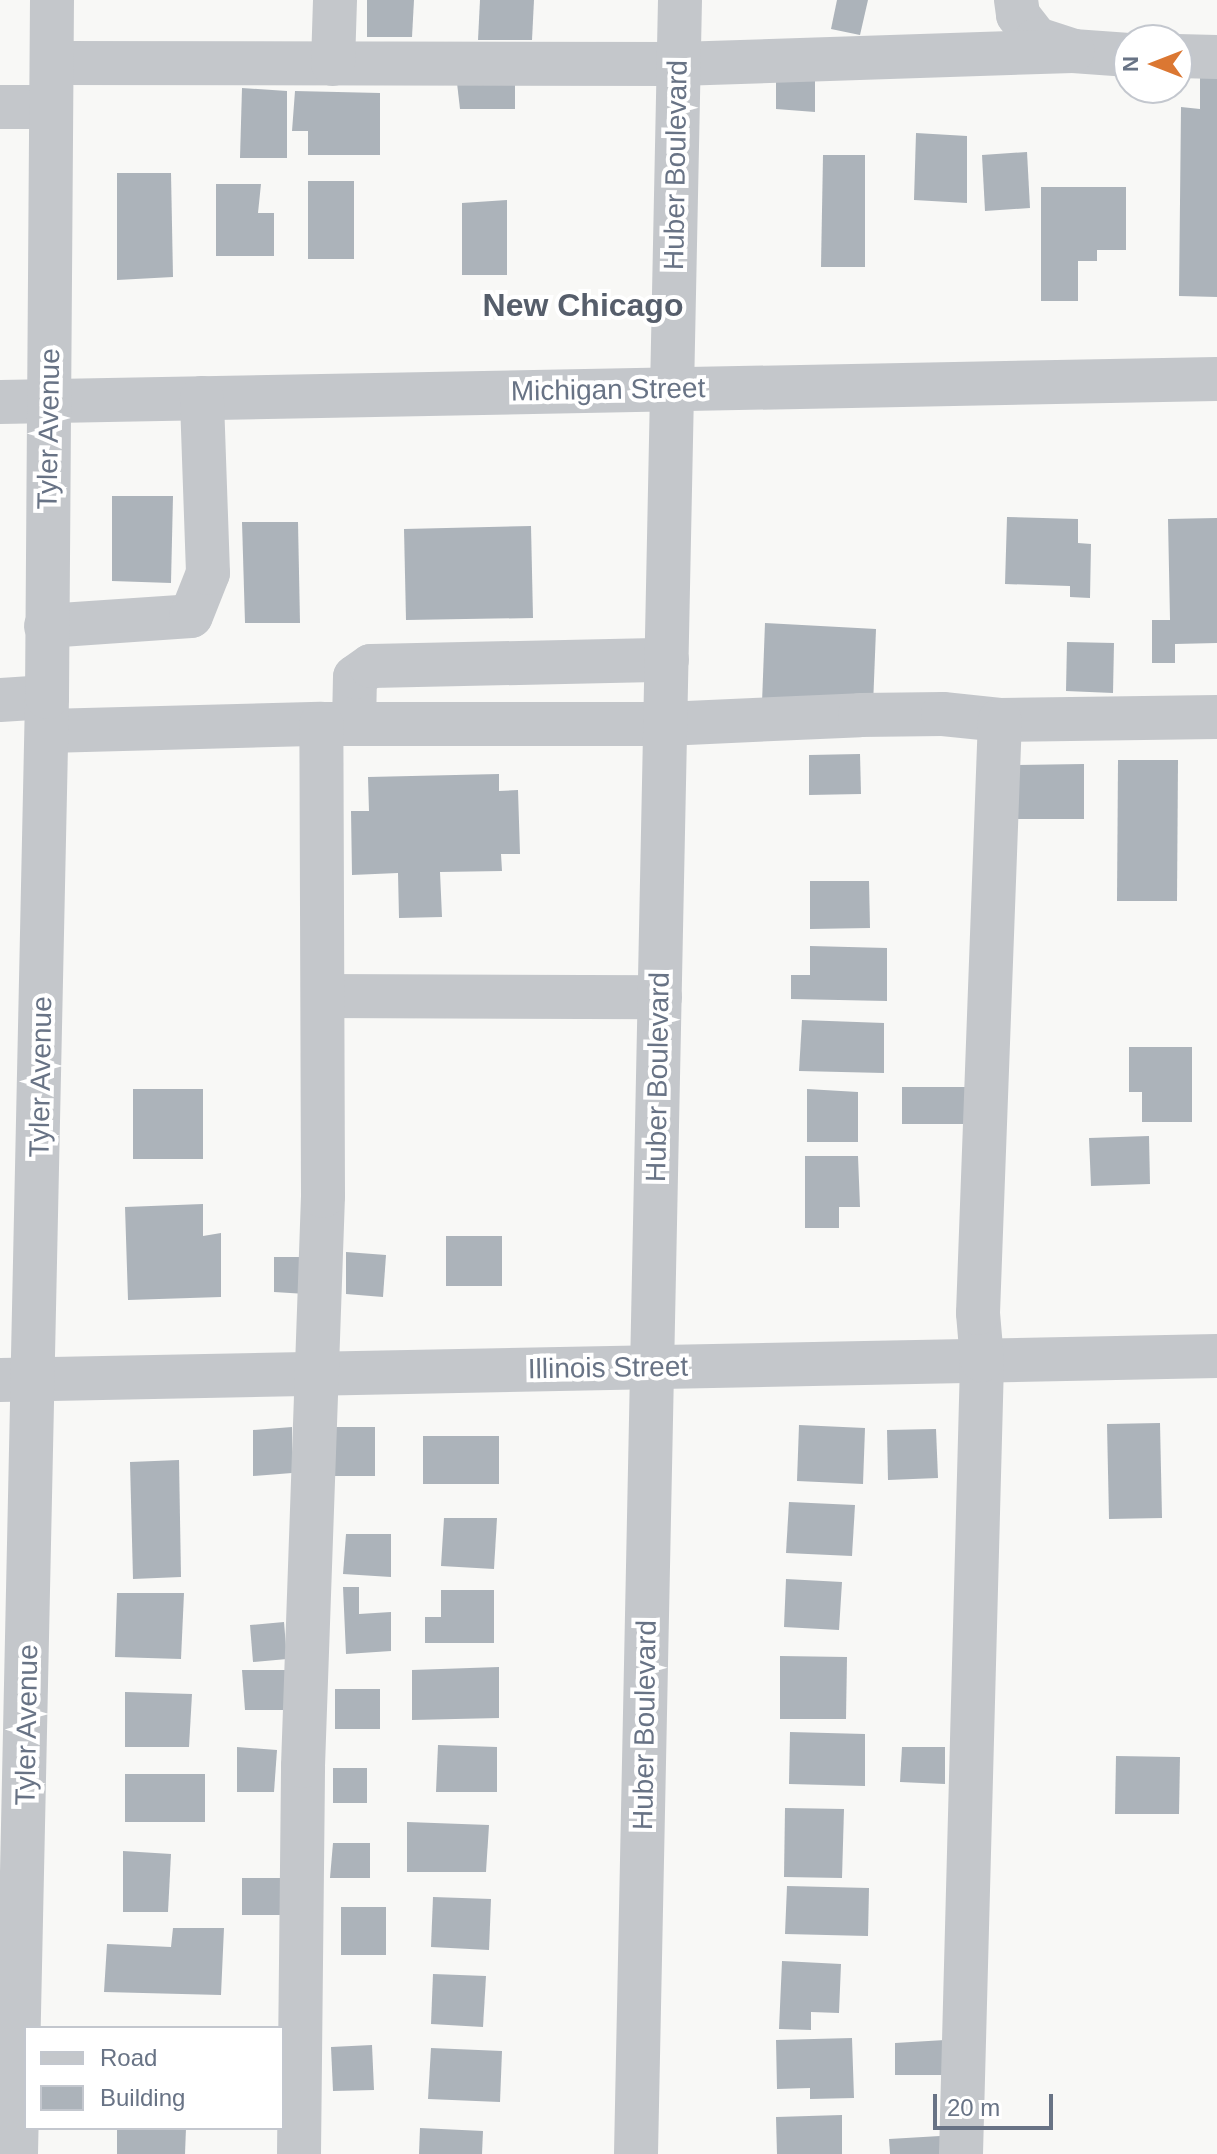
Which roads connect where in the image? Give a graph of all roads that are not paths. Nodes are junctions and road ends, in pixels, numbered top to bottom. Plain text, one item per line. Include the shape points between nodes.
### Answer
1 (52, 0) edge
2 (335, 0) edge
3 (680, 0) edge
4 (1016, 0) edge
5 (1073, 51) junction
6 (1113, 54) edge
7 (1193, 56) edge
8 (1217, 57) edge
9 (52, 63) junction
10 (333, 64) junction
11 (678, 64) junction
12 (0, 107) edge
13 (51, 107) junction
14 (1217, 379) edge
15 (672, 389) junction
16 (202, 398) junction
17 (49, 401) junction
18 (0, 402) edge
19 (46, 626) junction
20 (667, 660) junction
21 (0, 700) edge
22 (47, 714) junction
23 (1217, 717) edge
24 (1000, 720) junction
25 (337, 724) junction
26 (665, 724) junction
27 (323, 996) junction
28 (660, 997) junction
29 (1217, 1356) edge
30 (982, 1360) junction
31 (653, 1367) junction
32 (318, 1374) junction
33 (18, 1380) edge
34 (16, 2154) edge
35 (299, 2154) edge
36 (636, 2154) edge
37 (961, 2154) edge

1 - 9 street, Tyler Avenue
2 - 10 street
3 - 11 street, Huber Boulevard
4 - 5 street via 1018,15 1037,39
5 - 6 street
5 - 11 street
7 - 8 street
9 - 10 street
9 - 13 street, Tyler Avenue
10 - 11 street
11 - 15 street, Huber Boulevard
12 - 13 street
13 - 17 street, Tyler Avenue
14 - 15 street, Michigan Street
15 - 16 street, Michigan Street
15 - 20 street, Huber Boulevard
16 - 17 street, Michigan Street
16 - 19 street via 208,573 191,616
17 - 18 street, Michigan Street
17 - 19 street, Tyler Avenue
19 - 22 street, Tyler Avenue
20 - 25 street via 371,666 355,677
20 - 26 street, Huber Boulevard
21 - 22 street
22 - 25 street
22 - 33 street, Tyler Avenue
23 - 24 street
24 - 26 street via 929,714
24 - 30 street via 978,1313
25 - 26 street
25 - 27 street
26 - 28 street, Huber Boulevard
27 - 28 street
27 - 32 street
28 - 31 street, Huber Boulevard
29 - 30 street, Illinois Street
30 - 31 street, Illinois Street
30 - 37 street
31 - 32 street, Illinois Street
31 - 36 street, Huber Boulevard
32 - 33 street, Illinois Street
32 - 35 street via 303,1766
33 - 34 street, Tyler Avenue

